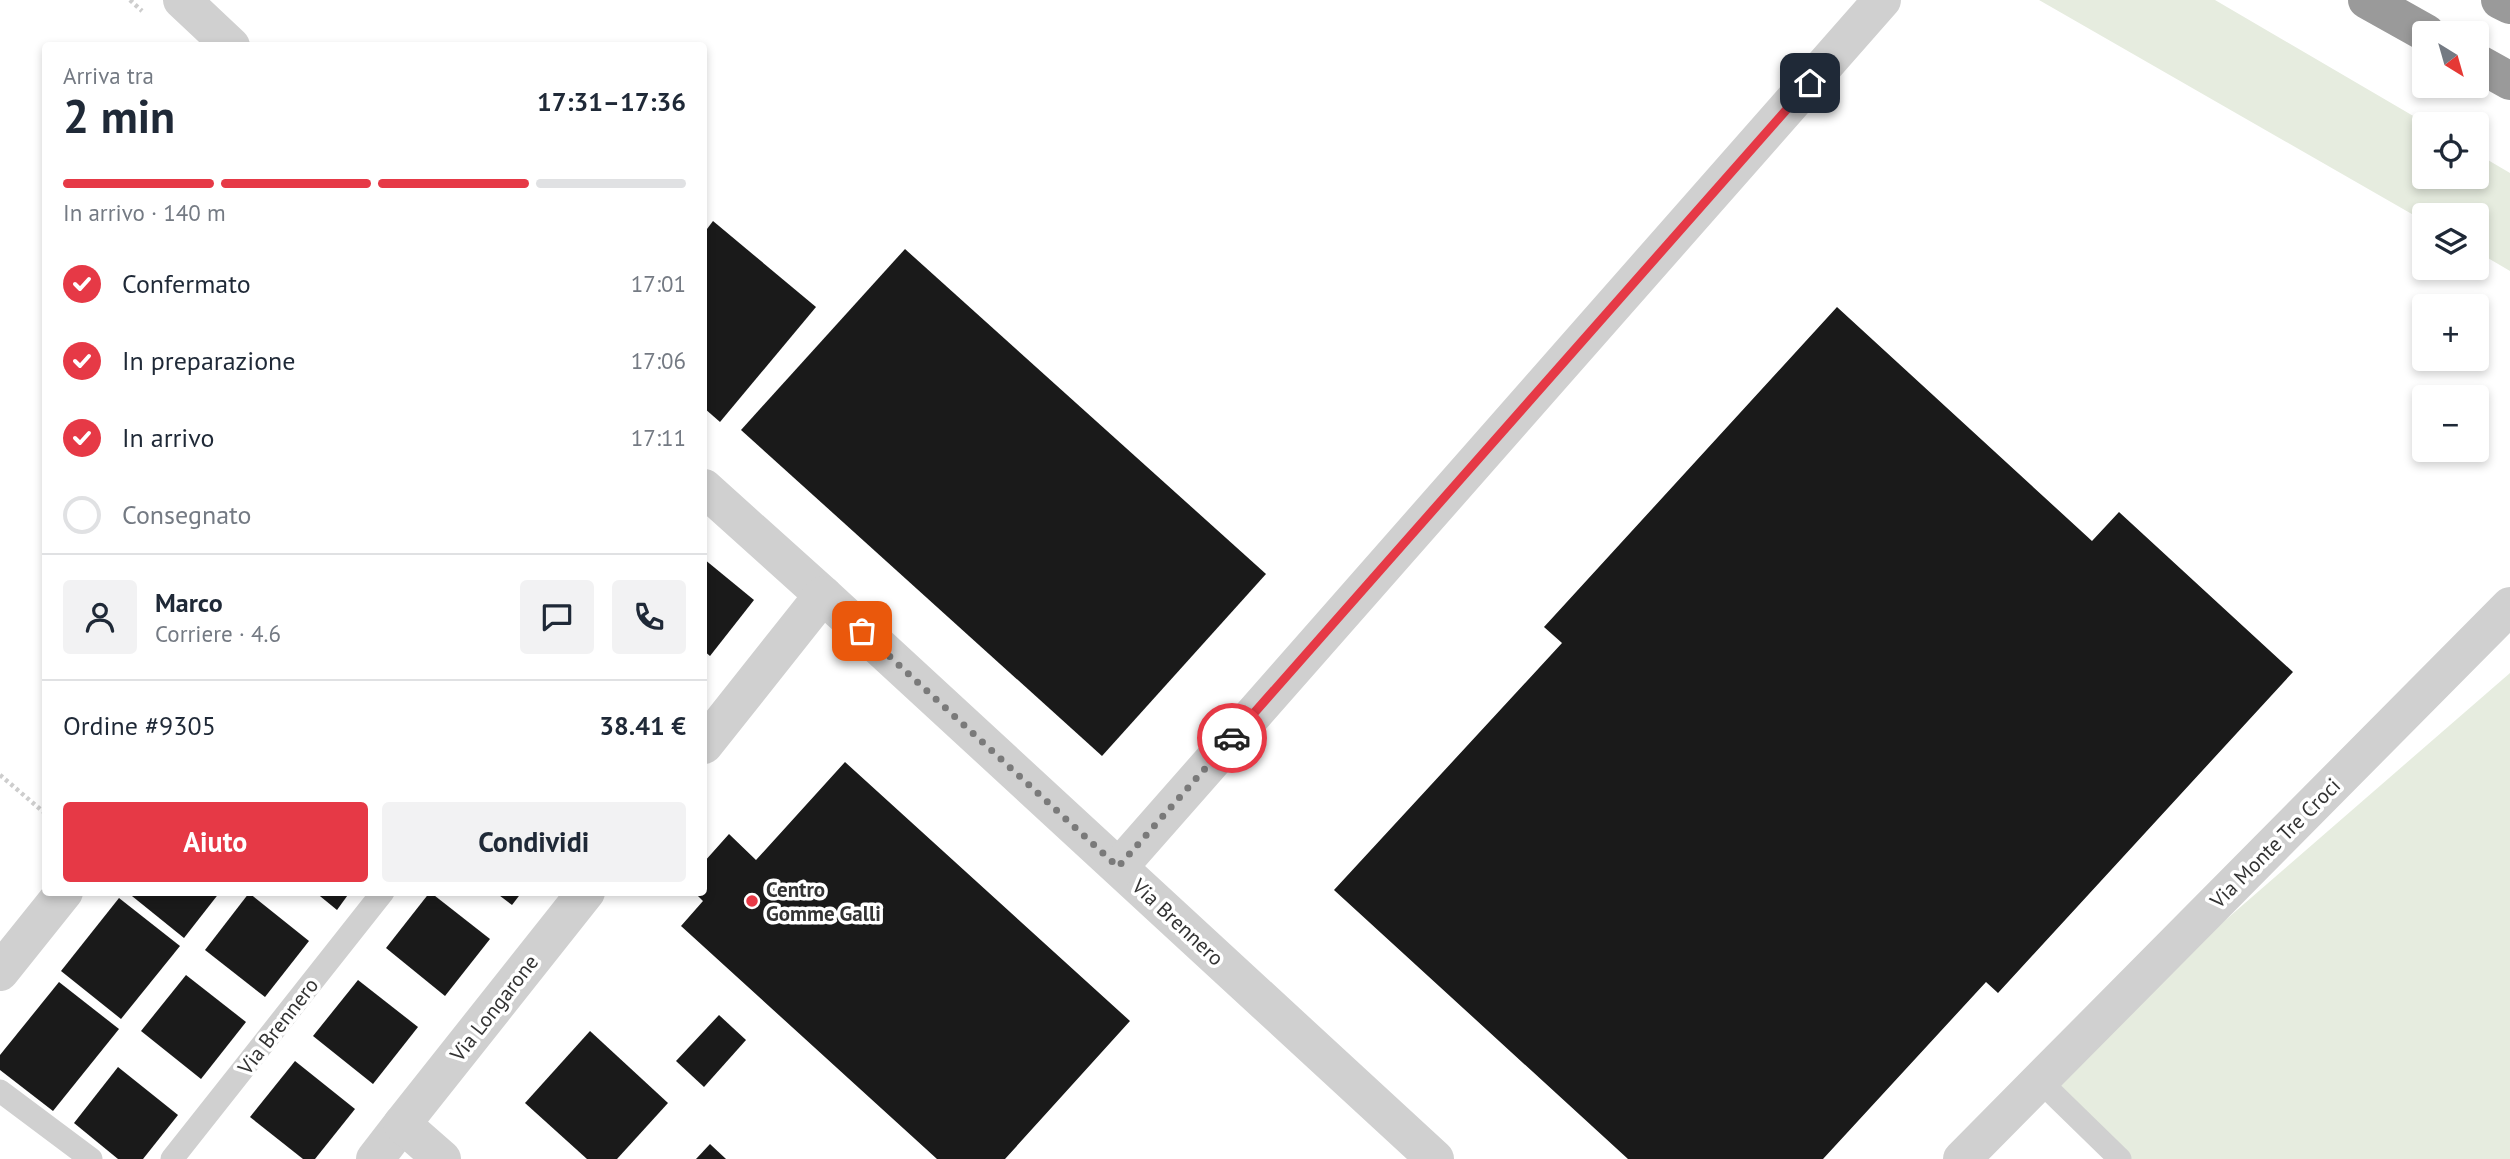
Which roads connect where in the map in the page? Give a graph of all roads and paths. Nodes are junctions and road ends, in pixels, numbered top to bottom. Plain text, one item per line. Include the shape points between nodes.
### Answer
1 (182, 0) edge
2 (1882, 0) edge
3 (2367, 0) edge
4 (2500, 0) edge
5 (2510, 5) edge
6 (2412, 25) edge
7 (227, 42) edge
8 (2489, 69) edge
9 (2510, 81) edge
10 (707, 491) edge
11 (823, 595) junction
12 (2510, 606) edge
13 (707, 741) edge
14 (0, 775) edge
15 (42, 811) edge
16 (1118, 867) junction
17 (61, 896) edge
18 (380, 896) edge
19 (583, 896) edge
20 (0, 972) edge
21 (2040, 1081) junction
22 (0, 1091) edge
23 (402, 1124) junction
24 (91, 1159) edge
25 (173, 1159) edge
26 (374, 1159) edge
27 (442, 1159) edge
28 (1435, 1159) edge
29 (1962, 1159) edge
30 (2120, 1159) edge

1 - 7 street
2 - 16 street
3 - 6 highway
4 - 5 highway
8 - 9 highway
10 - 11 street, Via Brennero
11 - 13 street
11 - 16 street, Via Brennero
12 - 21 street, Via Monte Tre Croci
14 - 15 path
16 - 28 street, Via Brennero
17 - 20 street
18 - 25 lane, Via Brennero
19 - 23 street, Via Longarone
21 - 29 street, Via Monte Tre Croci
21 - 30 lane
22 - 24 lane
23 - 26 street, Via Longarone
23 - 27 street

